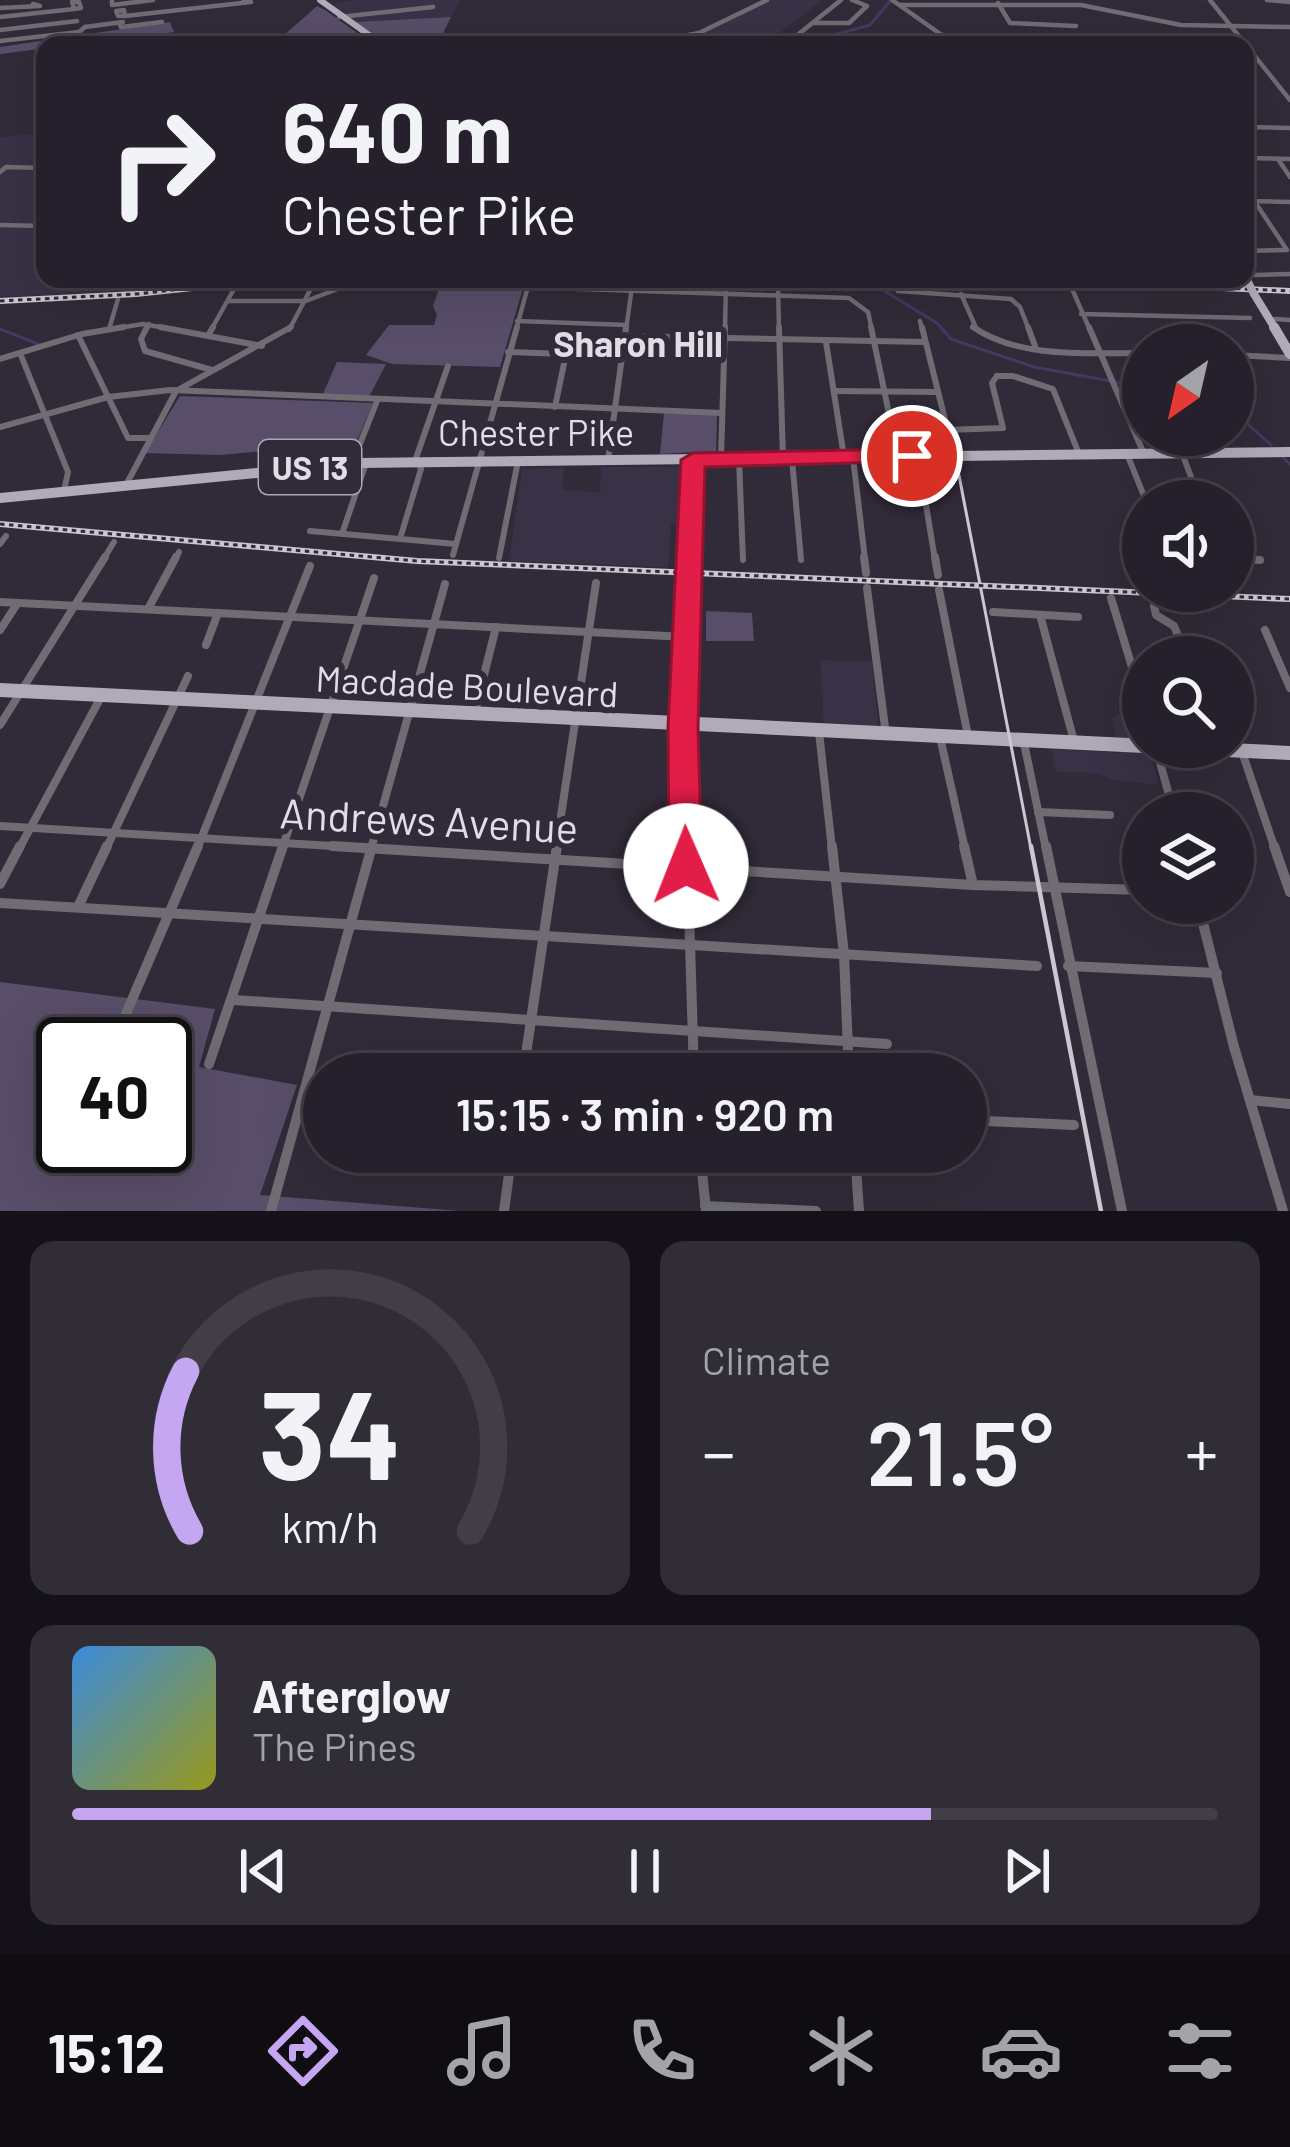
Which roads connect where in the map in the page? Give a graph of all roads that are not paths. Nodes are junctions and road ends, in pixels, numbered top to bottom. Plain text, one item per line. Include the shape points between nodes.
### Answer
1 (154, 0) edge
2 (767, 0) edge
3 (841, 0) edge
4 (852, 0) edge
5 (1210, 0) edge
6 (1267, 0) edge
7 (238, 1) edge
8 (112, 2) edge
9 (120, 2) edge
10 (1074, 2) edge
11 (1290, 2) edge
12 (896, 3) edge
13 (995, 3) junction
14 (32, 4) dead end
15 (324, 4) edge
16 (433, 7) dead end
17 (0, 8) edge
18 (74, 9) dead end
19 (125, 16) dead end
20 (0, 17) edge
21 (161, 17) junction
22 (341, 17) junction
23 (1279, 20) dead end
24 (77, 21) dead end
25 (814, 23) junction
26 (1076, 26) dead end
27 (1230, 26) junction
28 (1282, 28) edge
29 (0, 30) edge
30 (944, 35) joint
31 (44, 36) edge
32 (367, 36) edge
33 (690, 36) edge
34 (797, 36) edge
35 (906, 36) edge
36 (1238, 36) edge
37 (36, 37) edge
38 (0, 44) edge
39 (1254, 56) edge
40 (1290, 100) edge
41 (1254, 127) edge
42 (1290, 128) edge
43 (1254, 158) edge
44 (1277, 159) junction
45 (1290, 159) edge
46 (36, 168) edge
47 (0, 172) edge
48 (1290, 177) edge
49 (1255, 202) joint
50 (1290, 202) edge
51 (0, 224) edge
52 (36, 226) edge
53 (1254, 250) edge
54 (1288, 250) edge
55 (1290, 274) edge
56 (1254, 275) edge
57 (312, 288) edge
58 (346, 288) edge
59 (526, 288) joint
60 (632, 288) edge
61 (725, 288) edge
62 (778, 288) edge
63 (1072, 288) edge
64 (1251, 288) edge
65 (234, 289) dead end
66 (632, 291) junction
67 (898, 291) dead end
68 (725, 293) junction
69 (961, 293) junction
70 (778, 295) junction
71 (118, 299) dead end
72 (228, 301) junction
73 (306, 301) junction
74 (164, 312) dead end
75 (1081, 314) junction
76 (1250, 318) dead end
77 (1275, 319) dead end
78 (1290, 320) edge
79 (517, 321) junction
80 (920, 321) dead end
81 (153, 324) junction
82 (627, 325) junction
83 (110, 329) junction
84 (208, 334) junction
85 (78, 335) junction
86 (626, 336) junction
87 (724, 340) junction
88 (779, 341) junction
89 (826, 342) junction
90 (874, 342) junction
91 (925, 342) junction
92 (265, 346) junction
93 (1035, 348) junction
94 (20, 352) junction
95 (508, 352) junction
96 (1098, 353) junction
97 (1122, 353) edge
98 (566, 354) junction
99 (1254, 355) edge
100 (623, 356) junction
101 (1289, 356) edge
102 (0, 358) edge
103 (448, 366) dead end
104 (986, 367) dead end
105 (214, 370) junction
106 (998, 376) junction
107 (834, 391) junction
108 (176, 392) junction
109 (884, 392) junction
110 (938, 392) junction
111 (108, 397) junction
112 (377, 401) junction
113 (435, 402) junction
114 (1122, 404) edge
115 (494, 405) junction
116 (555, 407) junction
117 (617, 410) junction
118 (722, 413) junction
119 (45, 415) junction
120 (0, 427) edge
121 (947, 430) junction
122 (148, 438) junction
123 (1254, 452) edge
124 (1290, 452) edge
125 (1079, 454) junction
126 (1122, 454) edge
127 (918, 456) junction
128 (954, 456) junction
129 (849, 457) junction
130 (898, 457) junction
131 (787, 459) junction
132 (693, 460) junction
133 (721, 460) junction
134 (739, 460) junction
135 (477, 461) junction
136 (518, 461) junction
137 (608, 461) junction
138 (418, 462) junction
139 (366, 463) junction
140 (352, 464) junction
141 (309, 467) junction
142 (127, 485) junction
143 (64, 491) junction
144 (299, 492) dead end
145 (0, 496) edge
146 (310, 531) dead end
147 (342, 533) junction
148 (400, 539) junction
149 (114, 542) dead end
150 (456, 544) junction
151 (179, 553) dead end
152 (453, 555) dead end
153 (499, 558) dead end
154 (743, 560) dead end
155 (1254, 560) edge
156 (1259, 560) dead end
157 (801, 561) dead end
158 (310, 566) dead end
159 (866, 573) dead end
160 (938, 575) dead end
161 (374, 578) dead end
162 (596, 583) dead end
163 (445, 584) dead end
164 (867, 588) dead end
165 (940, 590) dead end
166 (1111, 598) dead end
167 (0, 602) edge
168 (18, 603) junction
169 (74, 606) junction
170 (148, 609) junction
171 (993, 612) dead end
172 (1155, 612) edge
173 (218, 613) junction
174 (1040, 615) junction
175 (290, 616) junction
176 (1078, 616) dead end
177 (363, 620) junction
178 (432, 624) junction
179 (496, 627) junction
180 (0, 630) edge
181 (1265, 630) dead end
182 (588, 632) junction
183 (1123, 636) edge
184 (1178, 636) edge
185 (687, 637) junction
186 (206, 645) dead end
187 (188, 676) dead end
188 (1290, 688) edge
189 (0, 690) edge
190 (20, 691) junction
191 (102, 695) junction
192 (177, 700) junction
193 (255, 704) junction
194 (331, 707) junction
195 (410, 712) junction
196 (473, 716) junction
197 (578, 721) junction
198 (0, 725) edge
199 (683, 727) junction
200 (819, 732) junction
201 (886, 735) junction
202 (940, 737) junction
203 (968, 739) junction
204 (1024, 743) junction
205 (1075, 744) junction
206 (1122, 746) edge
207 (1254, 751) edge
208 (1290, 753) edge
209 (1240, 768) edge
210 (1038, 812) junction
211 (1110, 815) dead end
212 (0, 826) edge
213 (30, 827) junction
214 (115, 832) junction
215 (201, 840) junction
216 (284, 845) junction
217 (371, 849) junction
218 (556, 860) junction
219 (686, 866) junction
220 (835, 873) junction
221 (0, 884) edge
222 (973, 884) junction
223 (1054, 886) junction
224 (1122, 889) edge
225 (1290, 892) edge
226 (0, 903) edge
227 (78, 907) junction
228 (170, 913) junction
229 (262, 918) junction
230 (348, 924) junction
231 (1204, 924) edge
232 (544, 935) junction
233 (691, 944) junction
234 (844, 954) junction
235 (1037, 966) dead end
236 (1068, 966) junction
237 (1218, 973) junction
238 (234, 1000) junction
239 (328, 1009) junction
240 (125, 1017) edge
241 (531, 1017) junction
242 (692, 1030) junction
243 (846, 1041) junction
244 (887, 1044) dead end
245 (526, 1053) edge
246 (693, 1053) edge
247 (847, 1053) edge
248 (209, 1064) dead end
249 (1250, 1100) junction
250 (1290, 1104) edge
251 (987, 1121) edge
252 (1074, 1126) dead end
253 (509, 1173) edge
254 (702, 1173) edge
255 (856, 1173) edge
256 (705, 1208) edge
257 (271, 1211) edge
258 (504, 1211) edge
259 (816, 1211) edge
260 (859, 1211) edge
261 (1122, 1211) edge
262 (1283, 1211) edge

1 - 9 street
1 - 21 street
2 - 33 street
3 - 25 street
4 - 25 street via 867,6 849,23
5 - 27 street
6 - 11 street
7 - 21 street
8 - 9 street
10 - 13 street
10 - 27 street via 1158,22
12 - 13 street
12 - 30 street
13 - 26 street via 1010,23
14 - 17 street
15 - 22 main road
16 - 22 street
18 - 20 street
19 - 21 street
21 - 31 street
22 - 32 main road
23 - 28 street
24 - 29 street
25 - 34 street
27 - 28 street
27 - 36 street
30 - 35 street
37 - 38 street
39 - 40 street
41 - 42 street
43 - 44 street
44 - 45 street
44 - 48 street
46 - 47 street
49 - 50 street
49 - 54 street
51 - 52 street
53 - 54 street
55 - 56 street
57 - 73 street
58 - 73 street
59 - 66 street
59 - 79 street
60 - 66 street
61 - 68 street
62 - 70 street
63 - 75 street
64 - 101 main road, bridge
65 - 72 street
66 - 68 street
66 - 82 street
67 - 69 street
68 - 70 street
68 - 87 street
69 - 93 street via 974,328
69 - 93 street via 1017,302
70 - 88 street
70 - 90 street via 849,298 866,308
71 - 83 street
72 - 73 street
72 - 84 street
73 - 92 street via 289,331
74 - 81 street
75 - 76 street
75 - 96 street
77 - 78 street
79 - 82 street
79 - 95 street
80 - 91 street
81 - 83 street
81 - 84 street
81 - 105 street via 140,343 149,355
82 - 86 street
83 - 85 street
84 - 92 street
85 - 94 street
85 - 111 street
86 - 87 street
86 - 100 street
87 - 88 street
87 - 118 street
88 - 89 street
88 - 131 street
89 - 90 street
89 - 107 street
90 - 91 street
90 - 109 street
91 - 110 street
92 - 105 street
93 - 96 street
94 - 102 street
94 - 119 street
95 - 98 street
95 - 115 street
96 - 97 street
96 - 114 street
98 - 100 street
98 - 116 street
99 - 101 street
100 - 117 street
103 - 113 street
104 - 106 street
105 - 108 street
106 - 121 street via 992,383 1004,428
106 - 125 street via 1056,394
107 - 109 street
107 - 129 street
108 - 111 street
108 - 112 street
108 - 122 street
109 - 110 street
109 - 130 street
110 - 121 street
111 - 119 street
111 - 122 street via 128,438
112 - 113 street
112 - 140 street
113 - 115 street
113 - 138 street
115 - 116 street
115 - 135 street
116 - 117 street
117 - 118 street
117 - 137 street
118 - 133 street
119 - 120 street
119 - 143 street via 69,473
121 - 128 street
122 - 142 street
123 - 124 main road, Chester Pike / US 13
125 - 126 main road, Chester Pike / US 13
125 - 128 main road, Chester Pike / US 13
127 - 128 main road, Chester Pike / US 13
127 - 130 main road, Chester Pike / US 13
127 - 160 street
129 - 130 main road, Chester Pike / US 13
129 - 131 main road, Chester Pike / US 13
129 - 159 street
131 - 134 main road, Chester Pike / US 13
131 - 157 street
132 - 133 main road, Chester Pike / US 13
132 - 137 main road, Chester Pike / US 13
132 - 185 street
133 - 134 main road, Chester Pike / US 13
134 - 154 street
135 - 136 main road, Chester Pike / US 13
135 - 138 main road, Chester Pike / US 13
135 - 150 street
136 - 137 main road, Chester Pike / US 13
136 - 153 street
138 - 139 main road, Chester Pike / US 13
138 - 148 street
139 - 140 main road, Chester Pike / US 13
139 - 147 street
140 - 141 main road, Chester Pike / US 13
141 - 142 main road, Chester Pike / US 13
141 - 144 street
142 - 143 main road, Chester Pike / US 13
143 - 145 main road, Chester Pike / US 13
146 - 147 street
147 - 148 street
148 - 150 street
149 - 169 street
150 - 152 street
151 - 170 street
155 - 156 street
158 - 175 street
161 - 177 street
162 - 182 street
163 - 178 street
164 - 201 street
165 - 203 street
166 - 183 street
167 - 168 street
168 - 169 street
168 - 180 street
169 - 170 street
169 - 190 street
170 - 173 street
171 - 174 street
172 - 184 street
173 - 175 street
173 - 186 street
174 - 176 street
174 - 205 street
175 - 177 street
175 - 193 street
177 - 178 street
177 - 194 street
178 - 179 street
178 - 195 street
179 - 182 street
179 - 196 street
181 - 188 street
182 - 185 street
182 - 197 street
185 - 199 street
187 - 192 street
189 - 190 main road, Macdade Boulevard
190 - 191 main road, Macdade Boulevard
190 - 198 street
191 - 192 main road, Macdade Boulevard
191 - 213 street
192 - 193 main road, Macdade Boulevard
192 - 214 street
193 - 194 main road, Macdade Boulevard
193 - 215 street
194 - 195 main road, Macdade Boulevard
194 - 216 street
195 - 196 main road, Macdade Boulevard
195 - 217 street
196 - 197 main road, Macdade Boulevard
197 - 199 main road, Macdade Boulevard
197 - 218 street
199 - 200 main road, Macdade Boulevard
199 - 219 street
200 - 201 main road, Macdade Boulevard
200 - 220 street
201 - 202 main road, Macdade Boulevard
202 - 203 main road, Macdade Boulevard
202 - 222 street
203 - 204 main road, Macdade Boulevard
204 - 205 main road, Macdade Boulevard
204 - 210 street
205 - 206 main road, Macdade Boulevard
207 - 208 main road, Macdade Boulevard
209 - 225 street
210 - 211 street
210 - 223 street
212 - 213 street, Andrews Avenue
213 - 214 street, Andrews Avenue
213 - 221 street
214 - 215 street, Andrews Avenue
214 - 227 street
215 - 216 street, Andrews Avenue
215 - 228 street
216 - 217 street, Andrews Avenue
216 - 229 street
217 - 218 street, Andrews Avenue
217 - 230 street
218 - 219 street, Andrews Avenue
218 - 232 street
219 - 220 street, Andrews Avenue
219 - 233 street
220 - 222 street, Andrews Avenue
220 - 234 street
222 - 223 street, Andrews Avenue
223 - 224 street, Andrews Avenue
223 - 236 street
226 - 227 street
227 - 228 street
228 - 229 street
228 - 240 street
229 - 230 street
229 - 238 street
230 - 232 street
230 - 239 street
231 - 237 street
232 - 233 street
232 - 241 street
233 - 234 street
233 - 242 street
234 - 235 street
234 - 243 street
236 - 237 street
236 - 261 street
237 - 249 street
238 - 239 street
238 - 248 street
239 - 241 street
239 - 257 street
241 - 242 street
241 - 245 street
242 - 243 street
242 - 246 street
243 - 244 street
243 - 247 street
249 - 250 street
249 - 262 street
251 - 252 street
253 - 258 street
254 - 256 street
255 - 260 street
256 - 259 street

